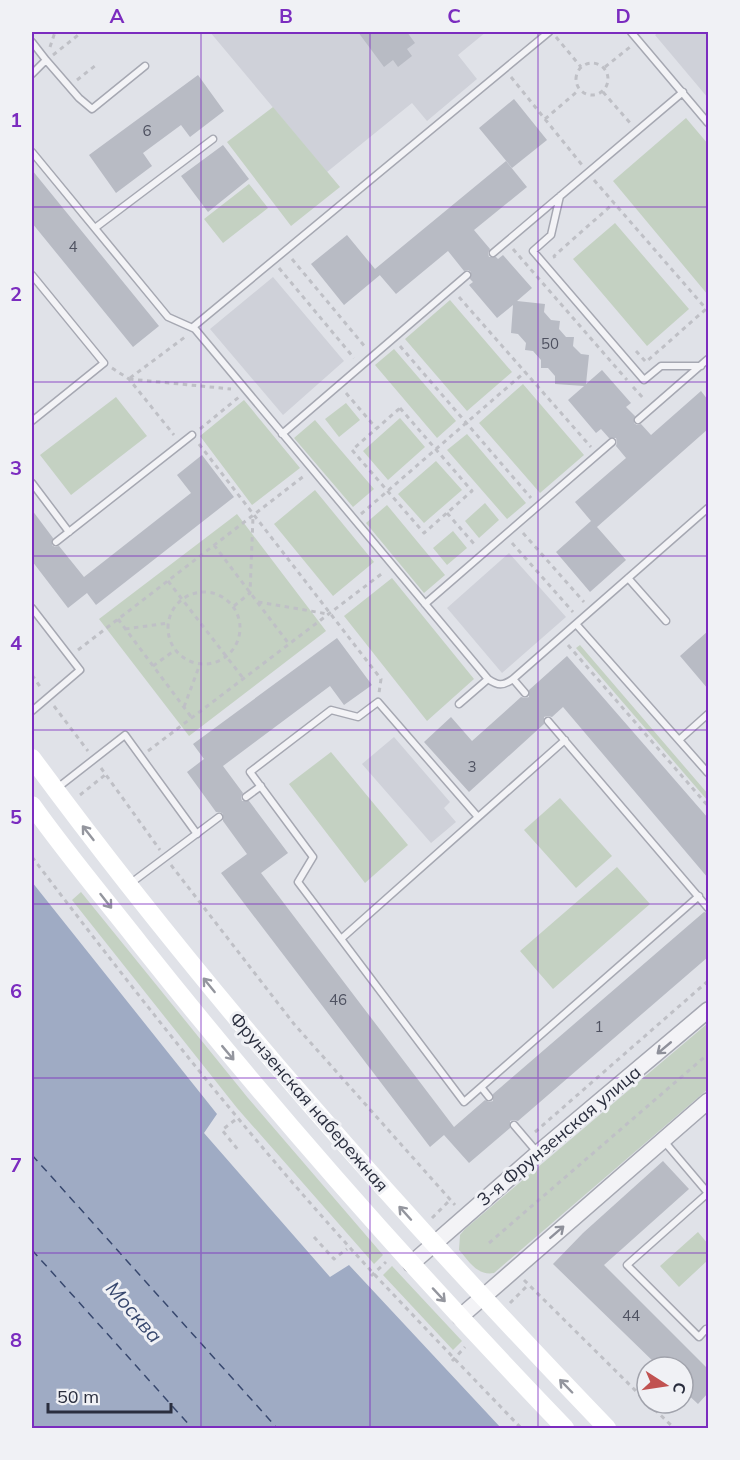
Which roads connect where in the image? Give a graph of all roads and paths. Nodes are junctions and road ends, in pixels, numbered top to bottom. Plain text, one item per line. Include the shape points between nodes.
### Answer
1 (55, 32) edge
2 (82, 32) edge
3 (550, 32) edge
4 (636, 35) edge
5 (32, 42) edge
6 (46, 60) junction
7 (96, 64) dead end
8 (145, 66) dead end
9 (581, 67) junction
10 (604, 68) junction
11 (504, 69) junction
12 (32, 74) edge
13 (69, 86) junction
14 (579, 90) junction
15 (603, 92) junction
16 (683, 92) junction
17 (545, 119) junction
18 (708, 123) edge
19 (637, 131) junction
20 (213, 138) dead end
21 (32, 152) edge
22 (588, 173) junction
23 (560, 196) junction
24 (614, 203) junction
25 (94, 228) junction
26 (507, 242) junction
27 (285, 250) junction
28 (493, 253) dead end
29 (273, 260) junction
30 (561, 265) dead end
31 (32, 275) edge
32 (467, 275) dead end
33 (452, 288) junction
34 (707, 310) edge
35 (194, 328) junction
36 (393, 338) junction
37 (630, 345) dead end
38 (372, 356) junction
39 (708, 359) edge
40 (104, 363) junction
41 (361, 366) junction
42 (700, 366) junction
43 (525, 372) junction
44 (129, 379) junction
45 (339, 385) junction
46 (246, 391) junction
47 (652, 408) junction
48 (638, 420) dead end
49 (32, 421) edge
50 (466, 423) junction
51 (376, 428) junction
52 (282, 434) junction
53 (192, 435) junction
54 (612, 442) dead end
55 (181, 443) junction
56 (436, 449) junction
57 (598, 454) junction
58 (312, 470) junction
59 (32, 483) edge
60 (388, 491) junction
61 (538, 506) junction
62 (708, 508) edge
63 (447, 513) junction
64 (253, 515) junction
65 (355, 520) junction
66 (516, 525) junction
67 (69, 532) junction
68 (505, 535) junction
69 (56, 542) dead end
70 (214, 545) junction
71 (483, 554) junction
72 (393, 566) junction
73 (628, 578) junction
74 (168, 580) junction
75 (250, 593) junction
76 (182, 599) junction
77 (258, 603) junction
78 (425, 604) junction
79 (234, 606) junction
80 (32, 608) edge
81 (592, 610) junction
82 (329, 614) junction
83 (118, 619) junction
84 (666, 621) dead end
85 (578, 622) junction
86 (168, 623) junction
87 (125, 628) junction
88 (561, 637) junction
89 (289, 644) junction
90 (175, 650) junction
91 (69, 657) junction
92 (227, 657) junction
93 (200, 664) junction
94 (153, 666) junction
95 (32, 675) edge
96 (243, 678) junction
97 (488, 679) junction
98 (513, 679) junction
99 (525, 693) dead end
100 (48, 697) junction
101 (378, 702) junction
102 (459, 704) dead end
103 (184, 707) junction
104 (32, 711) edge
105 (708, 714) edge
106 (192, 718) junction
107 (548, 721) dead end
108 (565, 740) junction
109 (678, 740) junction
110 (140, 756) junction
111 (32, 758) edge
112 (94, 759) junction
113 (708, 773) edge
114 (105, 775) junction
115 (261, 786) junction
116 (55, 790) junction
117 (78, 796) dead end
118 (246, 797) dead end
119 (32, 805) edge
120 (708, 806) edge
121 (219, 817) dead end
122 (477, 818) junction
123 (196, 834) junction
124 (32, 857) edge
125 (165, 857) junction
126 (128, 884) junction
127 (699, 896) junction
128 (708, 908) edge
129 (341, 939) junction
130 (708, 981) edge
131 (708, 1010) edge
132 (708, 1054) edge
133 (481, 1087) junction
134 (489, 1097) dead end
135 (708, 1101) edge
136 (235, 1120) dead end
137 (514, 1125) dead end
138 (526, 1139) junction
139 (663, 1140) junction
140 (239, 1151) dead end
141 (538, 1153) junction
142 (708, 1193) edge
143 (464, 1198) dead end
144 (450, 1200) junction
145 (430, 1220) dead end
146 (315, 1237) dead end
147 (489, 1243) dead end
148 (433, 1244) junction
149 (347, 1249) dead end
150 (388, 1261) dead end
151 (411, 1264) junction
152 (373, 1275) junction
153 (524, 1281) dead end
154 (528, 1285) junction
155 (482, 1298) junction
156 (509, 1304) dead end
157 (460, 1317) junction
158 (708, 1332) edge
159 (466, 1346) dead end
160 (453, 1360) junction
161 (635, 1391) edge
162 (660, 1415) edge
163 (521, 1428) edge
164 (565, 1428) edge
165 (607, 1428) edge
166 (674, 1428) edge

1 - 6 path
2 - 6 path
3 - 9 path
3 - 11 lane
4 - 10 path
4 - 16 lane
5 - 6 lane
6 - 12 lane
6 - 13 lane
7 - 13 path
8 - 13 lane via 92,109
9 - 10 path via 597,63
9 - 14 path via 575,82
10 - 15 path via 608,85
11 - 17 path
11 - 27 lane
14 - 15 path via 595,96
14 - 17 path
15 - 19 path
16 - 18 lane
16 - 19 lane
17 - 22 path
19 - 22 lane
20 - 25 lane
21 - 25 lane
22 - 23 lane
22 - 24 path
23 - 26 lane
23 - 42 lane via 551,235 533,251 644,380 661,366
24 - 30 path via 554,256
24 - 34 path
25 - 35 lane via 168,317
26 - 28 lane
26 - 47 path
27 - 29 lane
27 - 38 path
29 - 35 lane
29 - 41 path
31 - 40 lane
32 - 33 lane
33 - 36 lane
33 - 43 path
34 - 37 path via 646,362
35 - 44 path
35 - 46 lane
36 - 38 lane
36 - 50 path
38 - 41 lane
39 - 42 lane
40 - 44 path
40 - 49 lane
41 - 45 lane
42 - 47 lane
43 - 50 path
43 - 57 path
44 - 46 path
44 - 55 path
45 - 51 path
45 - 52 lane
46 - 52 lane
46 - 53 path
47 - 48 lane
50 - 56 path
50 - 61 path
51 - 56 path via 400,408
51 - 60 path via 352,450
52 - 58 lane
53 - 55 lane
53 - 64 path
54 - 57 lane
55 - 67 lane
56 - 60 path
56 - 63 path via 472,491
57 - 61 lane
58 - 64 path
58 - 65 lane
59 - 67 lane
60 - 63 path via 424,533
60 - 65 path
61 - 66 lane
62 - 73 lane
63 - 71 path
64 - 70 path
64 - 75 path
64 - 82 path
65 - 72 lane
66 - 68 lane
66 - 81 path
67 - 69 lane
68 - 71 lane
68 - 85 path
70 - 74 path
70 - 75 path
71 - 78 lane
72 - 78 lane
72 - 82 path
73 - 81 lane
73 - 84 lane
74 - 76 path
74 - 83 path
75 - 77 path
75 - 79 path
76 - 79 path via 195,592 209,591
76 - 86 path
76 - 92 path
77 - 82 path
77 - 89 path
78 - 97 lane
79 - 92 path via 241,633
80 - 91 lane
81 - 85 lane
82 - 89 path
82 - 101 path via 381,680
83 - 87 path
83 - 91 path
85 - 88 lane
85 - 109 lane
86 - 87 path
86 - 90 path
87 - 94 path
88 - 98 lane
88 - 120 path
89 - 96 path
90 - 93 path via 186,660
90 - 94 path
91 - 100 lane via 80,670
92 - 93 path
92 - 96 path
93 - 103 path
94 - 103 path
95 - 100 path
96 - 106 path
97 - 98 lane via 495,685 505,685
97 - 102 lane
98 - 99 lane
100 - 104 lane
100 - 112 path
101 - 115 lane via 358,717 331,710 250,771
101 - 122 lane
103 - 106 path
105 - 109 lane
106 - 110 path
107 - 108 lane
108 - 122 lane
108 - 127 lane
109 - 113 lane
110 - 112 lane via 125,735
110 - 123 lane
111 - 116 main road, Фрунзенская набережная
112 - 114 path
112 - 116 lane
114 - 117 path
114 - 125 path
115 - 118 lane
115 - 129 lane via 313,857 297,882
126 -> 116 main road, Фрунзенская набережная
119 -> 151 main road, Фрунзенская набережная via 292,1131
121 - 123 lane
122 - 129 lane
123 - 125 lane
124 - 152 path via 231,1109
125 - 126 lane
125 - 144 path via 294,1024
148 -> 126 main road, Фрунзенская набережная via 309,1106
127 - 128 lane
127 - 133 lane
129 - 133 lane via 464,1101
130 - 138 path
131 -> 141 street, 3-я Фрунзенская улица
132 - 147 path
133 - 134 lane
135 - 139 street
136 - 140 path via 222,1130
137 - 138 lane
138 - 141 lane
139 - 142 lane
155 -> 139 street
141 - 148 street, 3-я Фрунзенская улица
142 - 158 lane via 627,1265 699,1337 706,1329
143 - 144 path via 455,1206
144 - 145 path
146 - 149 path via 334,1259
148 - 151 street, 3-я Фрунзенская улица
148 - 155 main road, Фрунзенская набережная
150 - 152 path
151 -> 157 main road, Фрунзенская набережная
152 - 160 path
153 - 154 path
154 - 156 path
154 - 161 path
155 - 157 street
165 -> 155 main road, Фрунзенская набережная
157 - 164 main road, Фрунзенская набережная
159 - 160 path
160 - 163 path
162 - 166 path

